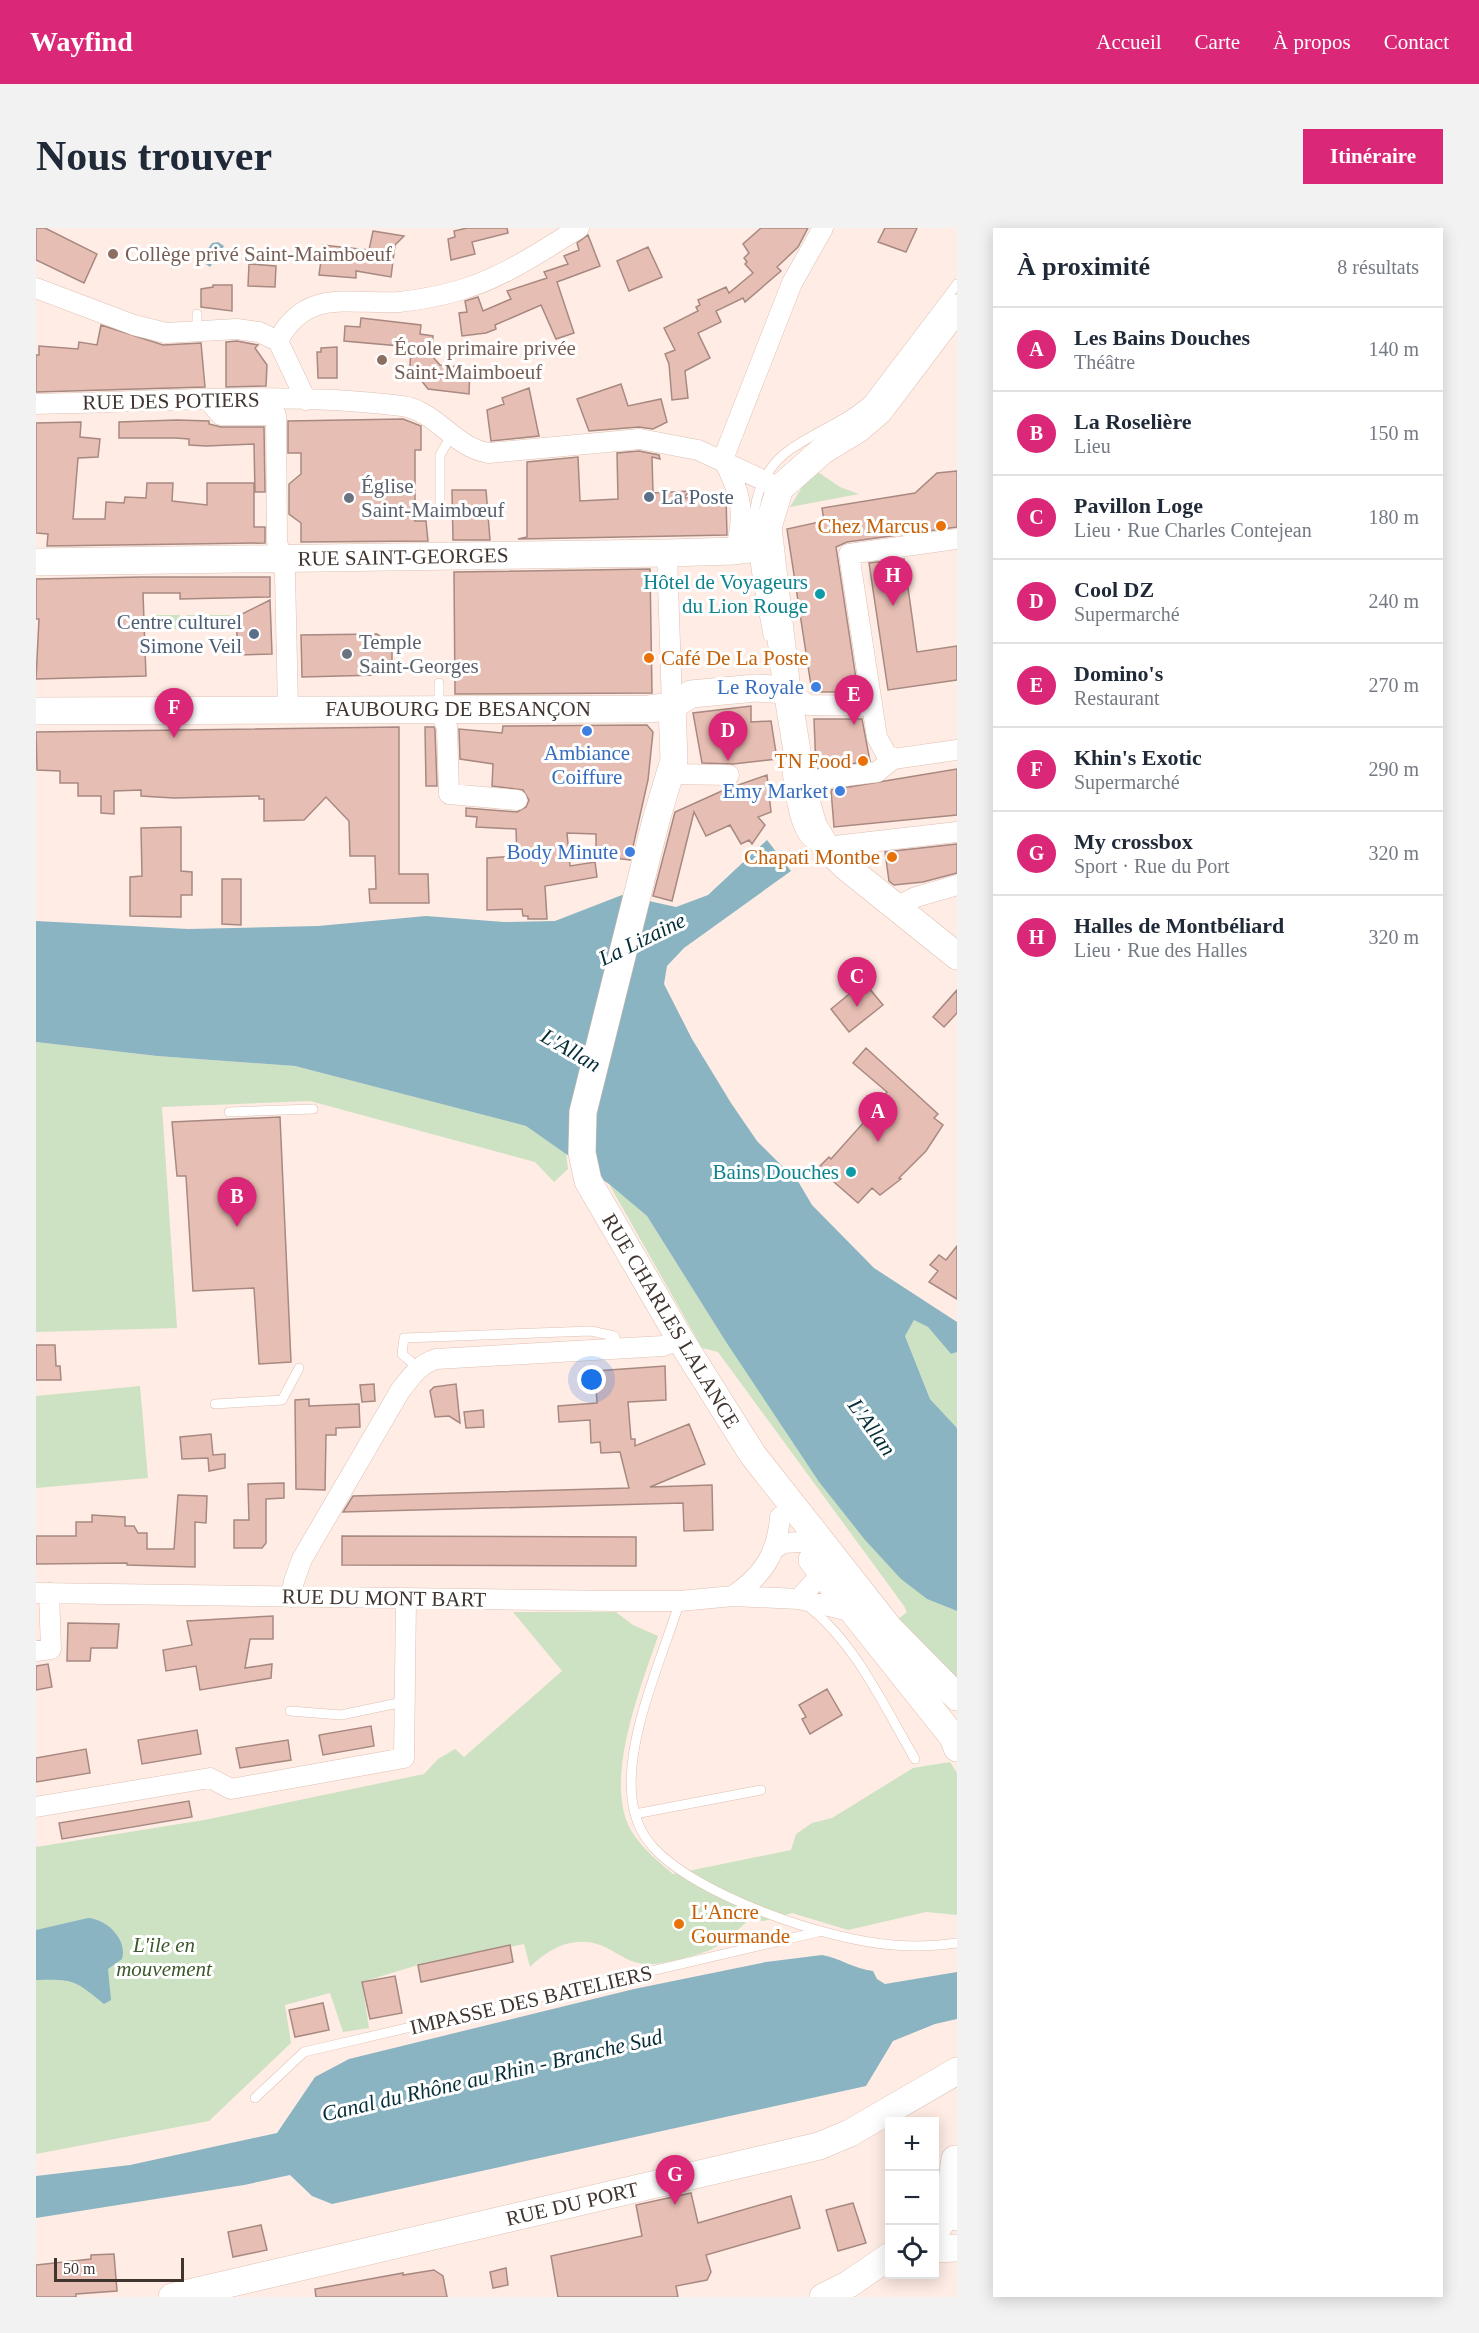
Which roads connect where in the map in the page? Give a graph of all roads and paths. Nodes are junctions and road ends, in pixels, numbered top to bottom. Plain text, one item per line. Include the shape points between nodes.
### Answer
1 (579, 228) edge
2 (824, 228) edge
3 (957, 284) edge
4 (36, 288) edge
5 (957, 308) edge
6 (278, 341) junction
7 (306, 400) junction
8 (209, 401) junction
9 (36, 404) edge
10 (451, 436) junction
11 (723, 459) junction
12 (772, 484) junction
13 (440, 506) dead end
14 (957, 539) edge
15 (753, 549) junction
16 (667, 552) junction
17 (282, 560) junction
18 (36, 562) edge
19 (769, 646) dead end
20 (779, 690) junction
21 (439, 697) junction
22 (672, 705) junction
23 (871, 706) junction
24 (288, 709) junction
25 (36, 711) edge
26 (957, 750) edge
27 (893, 759) junction
28 (785, 760) dead end
29 (672, 774) junction
30 (729, 775) dead end
31 (804, 794) junction
32 (517, 800) dead end
33 (957, 832) edge
34 (826, 847) junction
35 (957, 885) edge
36 (896, 907) junction
37 (957, 956) edge
38 (313, 1109) dead end
39 (229, 1112) dead end
40 (680, 1339) junction
41 (621, 1350) junction
42 (299, 1368) dead end
43 (418, 1368) junction
44 (215, 1404) dead end
45 (753, 1455) junction
46 (801, 1553) junction
47 (43, 1593) edge
48 (732, 1596) junction
49 (291, 1598) junction
50 (790, 1598) junction
51 (406, 1599) junction
52 (680, 1601) junction
53 (850, 1611) junction
54 (880, 1633) junction
55 (36, 1651) edge
56 (957, 1697) edge
57 (403, 1702) junction
58 (290, 1711) dead end
59 (956, 1742) edge
60 (915, 1759) dead end
61 (761, 1790) dead end
62 (36, 1807) edge
63 (635, 1814) junction
64 (822, 1931) junction
65 (957, 1943) edge
66 (957, 2071) edge
67 (255, 2098) dead end
68 (956, 2156) edge
69 (949, 2208) edge
70 (939, 2225) edge
71 (957, 2248) edge
72 (939, 2249) edge
73 (885, 2259) edge
74 (889, 2279) edge
75 (172, 2297) edge
76 (823, 2297) edge
77 (863, 2297) edge

1 - 6 street via 500,276 458,291 399,302 335,300 312,307
2 - 11 street via 792,283
3 - 12 lane via 869,400 854,414 788,451
4 - 6 street via 166,333 197,322 259,332
5 - 12 main road via 879,411 858,429
6 - 7 street
7 - 8 street, RUE DES POTIERS
7 - 10 street, RUE DES POTIERS via 405,406 425,414
8 - 9 street, RUE DES POTIERS
8 - 17 street via 221,415 276,415 278,541
10 - 11 street, RUE DES POTIERS via 473,451 489,453 640,439
10 - 13 lane via 440,455
11 - 12 street, RUE DES POTIERS
11 - 15 street via 736,483 742,528
12 - 15 main road via 768,527
14 - 23 street via 849,554
15 - 16 main road, RUE SAINT-GEORGES
15 - 19 lane
15 - 20 main road
16 - 17 main road, RUE SAINT-GEORGES
16 - 22 street
17 - 18 main road, RUE SAINT-GEORGES
17 - 24 street
20 - 22 main road, FAUBOURG DE BESANÇON via 756,687 691,694
20 - 23 street, FAUBOURG DE BESANÇON via 808,705
20 - 31 main road
21 - 22 main road, FAUBOURG DE BESANÇON via 649,709
21 - 24 main road, FAUBOURG DE BESANÇON
21 - 32 street via 447,727 449,794
22 - 29 main road
23 - 27 street via 877,737
24 - 25 main road, FAUBOURG DE BESANÇON
26 - 27 street
27 - 31 street via 876,772 821,779 818,790
28 - 34 lane via 790,796 804,839 814,847
29 - 30 street
29 - 40 main road, RUE CHARLES LALANCE via 656,820 583,1112 582,1153 590,1186
31 - 34 main road via 813,825
33 - 34 street
34 - 36 main road
35 - 36 street
36 - 37 main road
38 - 39 lane
40 - 41 street via 663,1346
40 - 45 main road, RUE CHARLES LALANCE
41 - 43 street via 436,1359
41 - 43 lane via 614,1336 591,1331 404,1338 402,1354
42 - 44 lane via 282,1400
43 - 49 street via 400,1391 302,1559
45 - 46 main road, RUE CHARLES LALANCE
45 - 46 main road, RUE CHARLES LALANCE via 780,1517
46 - 48 street
46 - 50 street via 815,1581
46 - 50 street via 772,1583
46 - 53 main road, RUE CHARLES LALANCE
46 - 54 main road, RUE CHARLES LALANCE
47 - 49 street, RUE DU MONT BART
47 - 55 street via 51,1649
48 - 50 street, RUE DU MONT BART
48 - 52 street, RUE DU MONT BART
49 - 51 street, RUE DU MONT BART
50 - 53 street, RUE DU MONT BART
50 - 60 lane via 828,1622 845,1643
51 - 52 street, RUE DU MONT BART
51 - 57 street
52 - 63 lane via 636,1740 631,1773
53 - 54 main road, RUE CHARLES LALANCE
54 - 56 main road, RUE CHARLES LALANCE
54 - 59 main road, RUE CHARLES LALANCE
57 - 58 lane via 341,1715
57 - 62 street via 404,1758 231,1789 210,1778
61 - 63 lane
63 - 64 lane via 652,1847 681,1871 740,1902
64 - 65 lane via 892,1945
64 - 67 lane, IMPASSE DES BATELIERS via 304,2052
66 - 75 main road, RUE DU PORT via 850,2133 819,2146
68 - 69 main road
69 - 70 main road
71 - 72 main road
73 - 76 main road
74 - 77 main road

